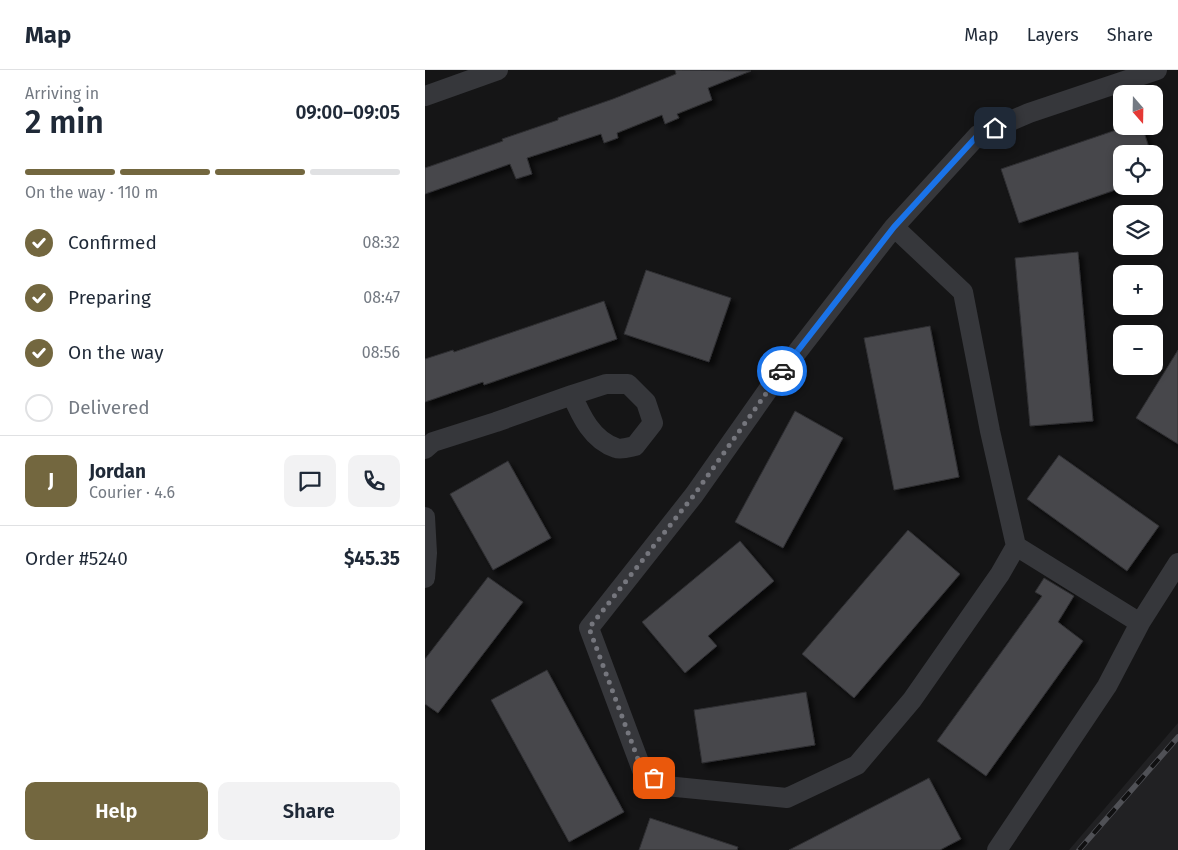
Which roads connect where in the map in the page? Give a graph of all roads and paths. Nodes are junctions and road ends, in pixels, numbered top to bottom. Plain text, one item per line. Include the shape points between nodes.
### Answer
1 (497, 70) edge
2 (1157, 70) edge
3 (425, 96) edge
4 (894, 227) junction
5 (572, 395) dead end
6 (425, 450) edge
7 (425, 518) edge
8 (1016, 546) junction
9 (1178, 563) edge
10 (425, 578) edge
11 (1140, 623) junction
12 (997, 850) edge

1 - 3 street
2 - 4 street via 1029,113 978,135
4 - 8 street via 963,292
4 - 8 street via 770,387 694,495 589,628 642,770 666,786 787,798 857,765 912,700
5 - 6 street via 433,442
7 - 10 street
8 - 11 street
9 - 11 street
11 - 12 street via 1107,686

